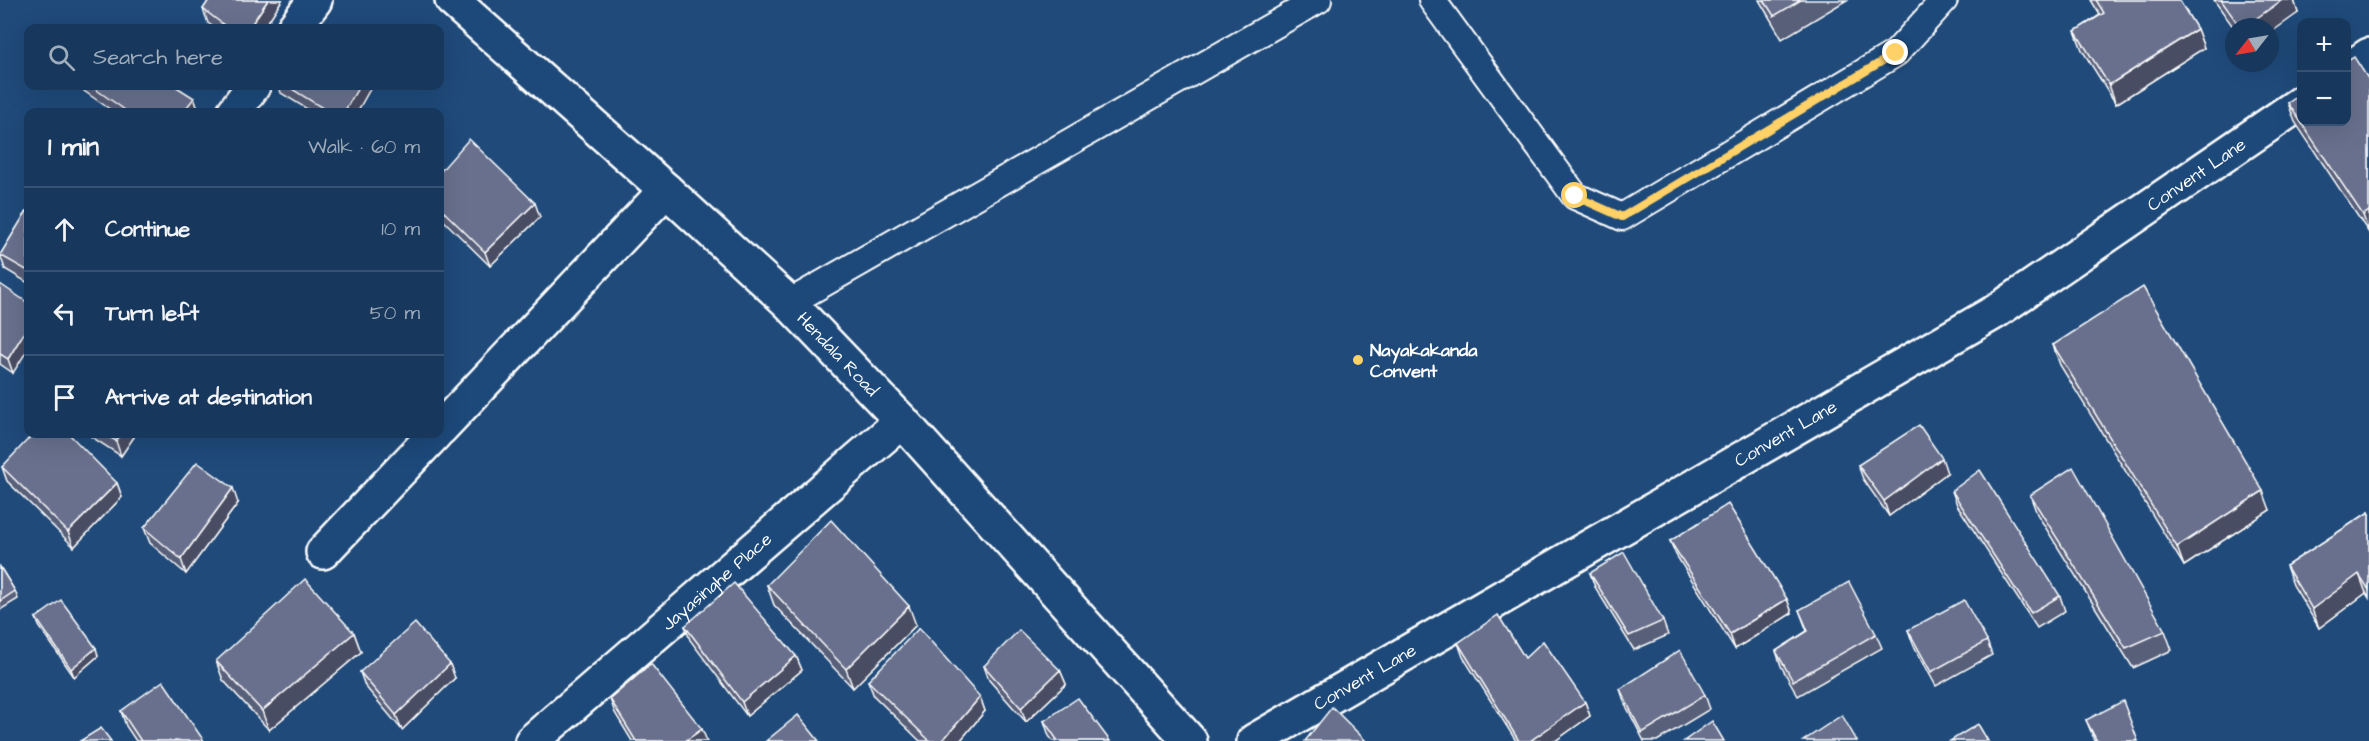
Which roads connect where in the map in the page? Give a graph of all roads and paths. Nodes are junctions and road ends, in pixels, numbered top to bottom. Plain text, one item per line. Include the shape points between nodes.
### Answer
1 (315, 0) edge
2 (452, 0) edge
3 (1318, 0) edge
4 (1432, 0) edge
5 (1944, 0) edge
6 (297, 24) edge
7 (2369, 55) edge
8 (2351, 68) edge
9 (250, 90) edge
10 (2297, 105) edge
11 (237, 108) edge
12 (666, 190) junction
13 (789, 303) junction
14 (902, 421) junction
15 (444, 425) edge
16 (431, 438) edge
17 (323, 552) dead end
18 (532, 741) edge
19 (1190, 741) edge
20 (1254, 741) edge

1 - 6 street
2 - 12 street, Hendala Road
3 - 13 lane
4 - 5 lane via 1575,196 1622,217 1896,53
7 - 8 street
9 - 11 street
10 - 20 street, Convent Lane via 1995,312
12 - 13 street, Hendala Road
12 - 15 street
13 - 14 street, Hendala Road
14 - 18 street, Jayasinghe Place
14 - 19 street, Hendala Road
16 - 17 street

